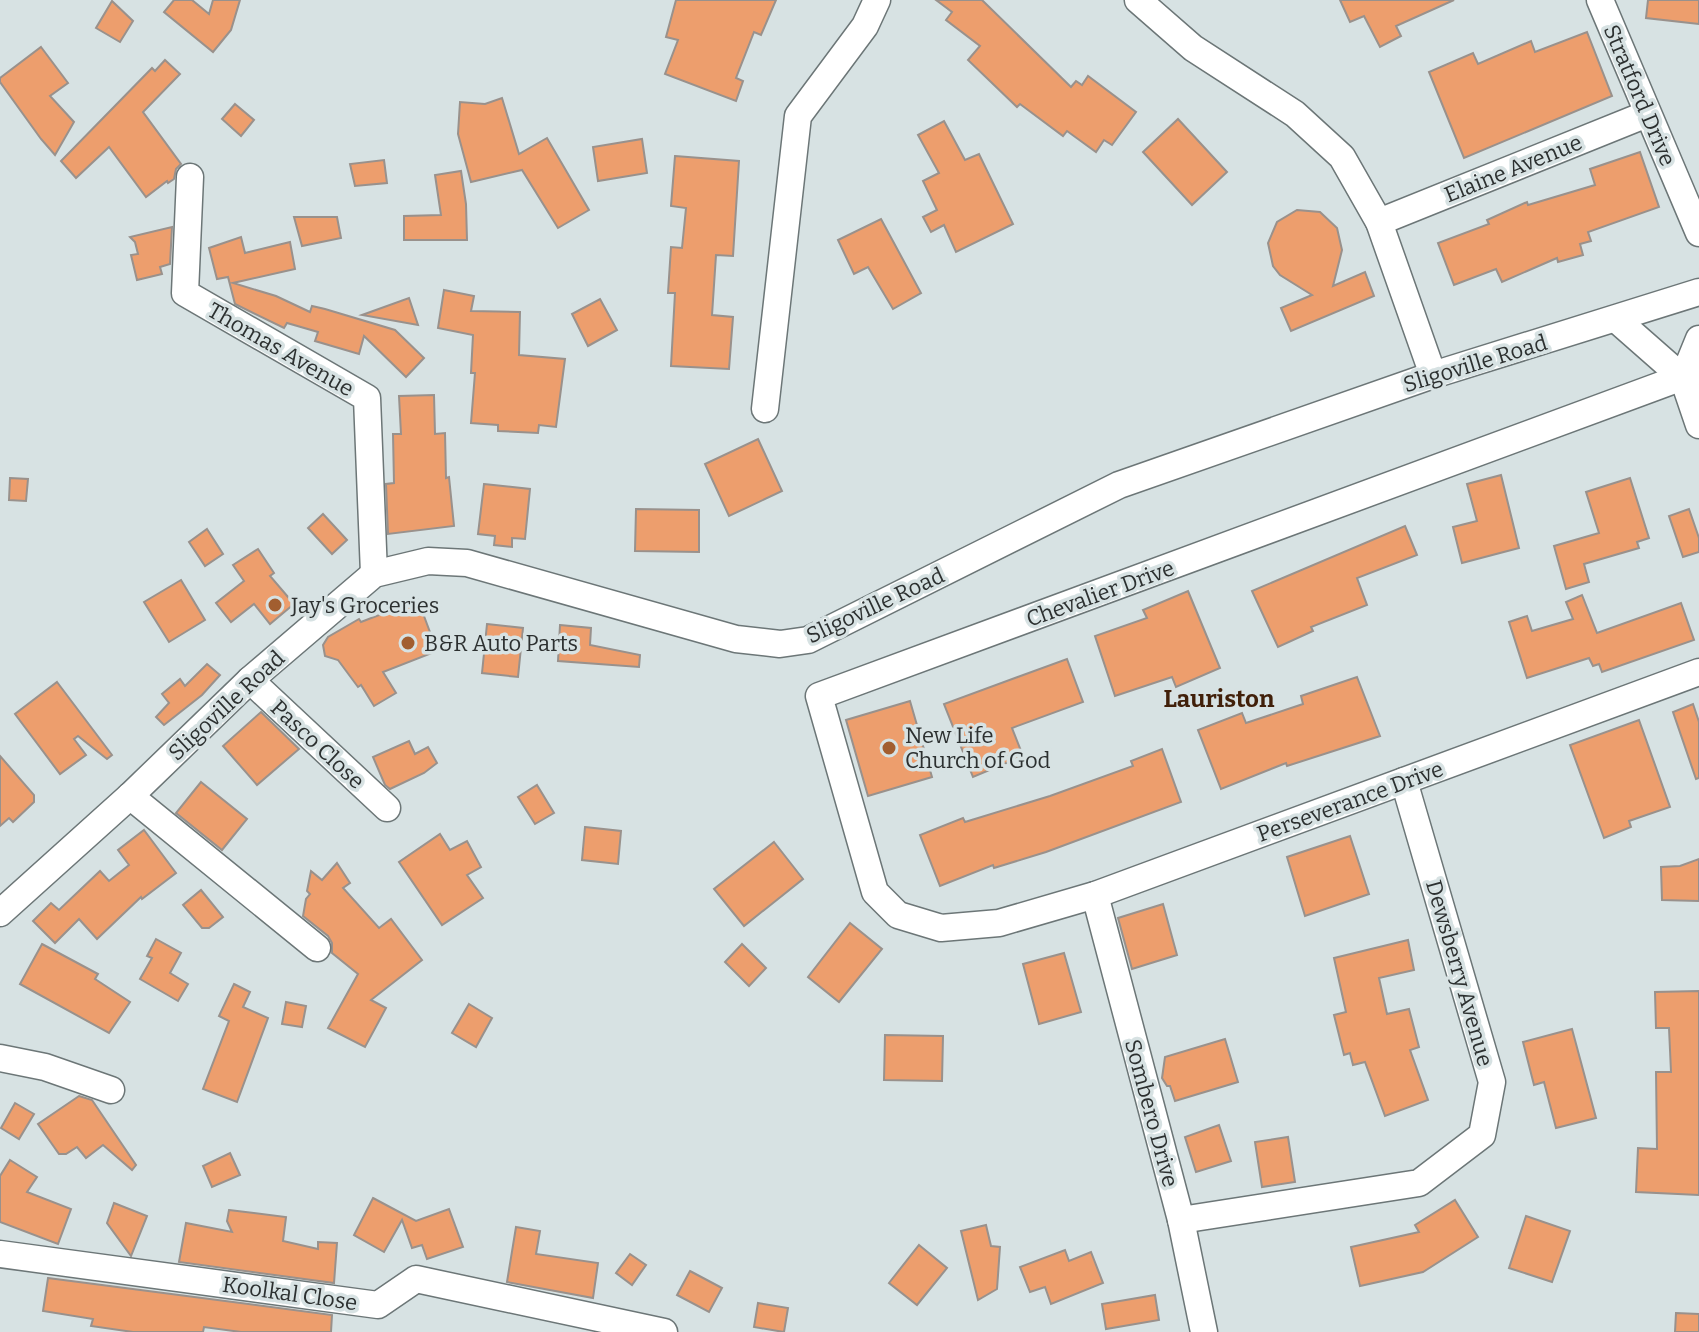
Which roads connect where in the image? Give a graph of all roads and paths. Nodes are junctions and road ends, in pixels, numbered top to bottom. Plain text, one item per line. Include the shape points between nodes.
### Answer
1 (877, 0) edge
2 (1138, 0) edge
3 (1600, 0) edge
4 (1647, 114) junction
5 (190, 177) dead end
6 (1379, 222) junction
7 (1699, 233) edge
8 (1699, 292) edge
9 (1617, 320) junction
10 (1699, 339) edge
11 (1691, 374) edge
12 (1433, 375) junction
13 (765, 409) dead end
14 (1699, 425) edge
15 (374, 574) junction
16 (1699, 672) edge
17 (250, 680) junction
18 (1404, 781) junction
19 (130, 796) junction
20 (387, 808) dead end
21 (1095, 895) junction
22 (0, 913) edge
23 (999, 923) joint
24 (317, 948) dead end
25 (0, 1058) edge
26 (111, 1090) dead end
27 (1181, 1220) junction
28 (0, 1254) edge
29 (664, 1332) edge
30 (1204, 1332) edge

1 - 13 street via 865,26 798,116
2 - 6 street via 1193,48 1295,114 1342,157
3 - 4 street, Stratford Drive
4 - 6 street, Elaine Avenue
4 - 7 street, Stratford Drive
5 - 15 street, Thomas Avenue via 185,293 367,398
6 - 12 street
8 - 9 street, Sligoville Road
9 - 11 street
9 - 12 street, Sligoville Road
10 - 11 street
11 - 14 street
11 - 23 street, Chevalier Drive via 819,696 875,892 898,915 941,928
12 - 15 street, Sligoville Road via 1119,485 808,640 780,644 736,639 467,563 428,561
15 - 17 street, Sligoville Road
16 - 18 street, Perseverance Drive
17 - 19 street, Sligoville Road
17 - 20 street, Pasco Close
18 - 21 street, Perseverance Drive
18 - 27 street, Dewsberry Avenue via 1492,1082 1482,1135 1419,1183
19 - 22 street, Sligoville Road
19 - 24 street
21 - 23 street, Perseverance Drive
21 - 27 street, Sombero Drive
25 - 26 street
27 - 30 street, Sombero Drive
28 - 29 street, Koolkal Close via 378,1305 416,1279

